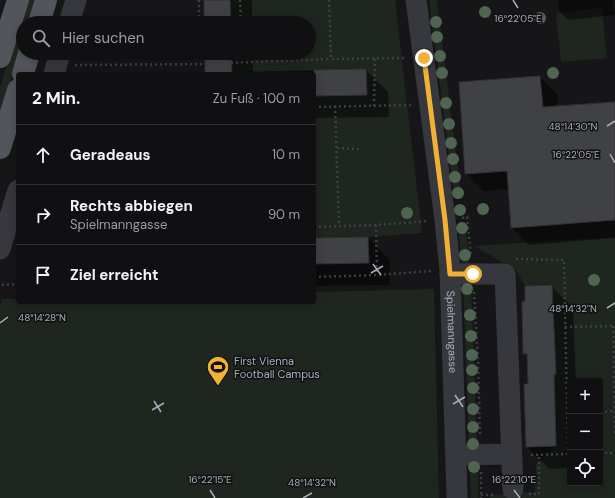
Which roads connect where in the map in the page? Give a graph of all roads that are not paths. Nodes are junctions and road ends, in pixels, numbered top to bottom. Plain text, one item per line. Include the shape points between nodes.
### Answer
1 (18, 0) edge
2 (46, 0) edge
3 (76, 0) edge
4 (416, 0) edge
5 (41, 16) edge
6 (71, 16) edge
7 (0, 57) edge
8 (27, 60) edge
9 (24, 72) edge
10 (16, 96) edge
11 (0, 148) edge
12 (16, 197) edge
13 (0, 249) edge
14 (450, 272) junction
15 (456, 455) junction
16 (512, 455) junction
17 (513, 489) dead end
18 (457, 498) edge

1 - 7 main road
2 - 5 main road
3 - 6 street
4 - 14 street, Spielmanngasse via 430,104 437,220
8 - 9 main road
10 - 11 main road
12 - 13 street
14 - 15 street, Spielmanngasse
14 - 16 street via 505,274
15 - 16 street
15 - 18 street, Spielmanngasse
16 - 17 street

